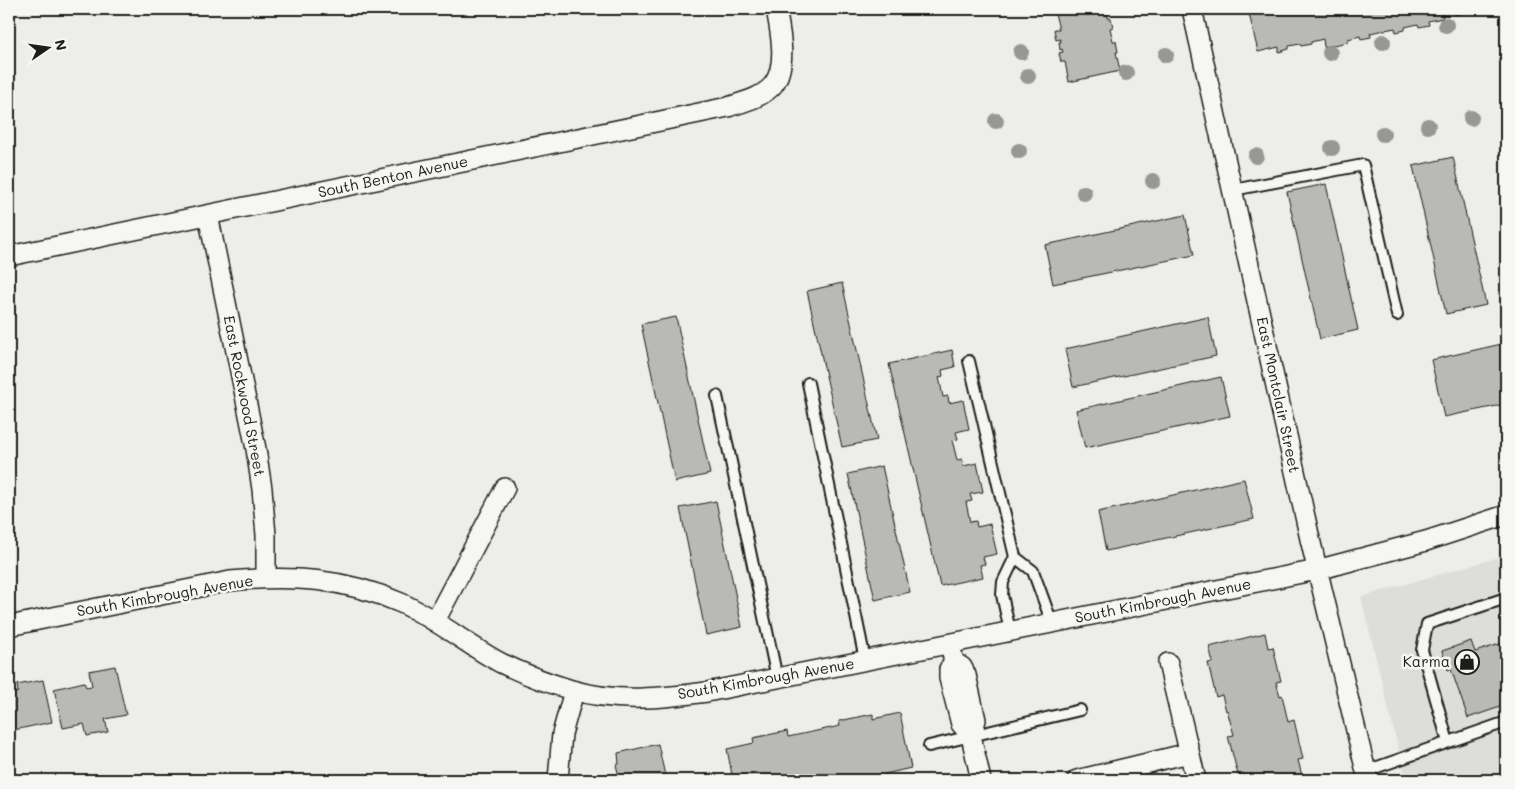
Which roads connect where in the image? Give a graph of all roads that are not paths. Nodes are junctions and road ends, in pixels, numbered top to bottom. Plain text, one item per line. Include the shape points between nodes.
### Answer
1 (776, 9) edge
2 (1192, 9) edge
3 (1233, 190) junction
4 (208, 215) junction
5 (9, 256) edge
6 (1397, 315) dead end
7 (969, 361) dead end
8 (808, 383) dead end
9 (717, 396) dead end
10 (506, 488) dead end
11 (1506, 515) edge
12 (1015, 557) junction
13 (1317, 570) junction
14 (266, 578) junction
15 (1506, 598) edge
16 (435, 621) junction
17 (1052, 623) junction
18 (9, 626) edge
19 (1010, 632) junction
20 (950, 644) junction
21 (865, 660) junction
22 (1168, 663) dead end
23 (777, 678) junction
24 (574, 691) junction
25 (1080, 710) dead end
26 (1506, 722) edge
27 (971, 736) junction
28 (1448, 742) junction
29 (929, 746) dead end
30 (1189, 753) junction
31 (1367, 776) edge
32 (558, 780) edge
33 (981, 780) edge
34 (1077, 780) edge
35 (1196, 780) edge

1 - 4 street, South Benton Avenue via 781,57 772,85 756,97 728,107
2 - 3 street, East Montclair Street
3 - 6 lane via 1363,165
3 - 13 street, East Montclair Street
4 - 5 street, South Benton Avenue
4 - 14 street, East Rockwood Street via 256,449 266,535
7 - 12 lane
8 - 21 lane
9 - 23 lane
10 - 16 street
11 - 13 street, South Kimbrough Avenue via 1426,541
12 - 17 lane via 1033,571
12 - 19 lane via 1003,582 1002,594
13 - 17 street, South Kimbrough Avenue
13 - 31 street, East Montclair Street
14 - 16 street, South Kimbrough Avenue via 332,581 402,603
14 - 18 street, South Kimbrough Avenue via 230,581
15 - 28 lane via 1427,624 1422,650
16 - 24 street, South Kimbrough Avenue via 500,662
17 - 19 street, South Kimbrough Avenue
19 - 20 street, South Kimbrough Avenue
20 - 21 street, South Kimbrough Avenue
20 - 27 street via 954,662 949,669 949,678 962,724
21 - 23 street, South Kimbrough Avenue
22 - 30 street
23 - 24 street, South Kimbrough Avenue via 674,696 610,697
24 - 32 street via 562,734
25 - 27 lane
26 - 28 lane
27 - 29 lane
27 - 33 street
28 - 31 lane
30 - 34 street
30 - 35 street

